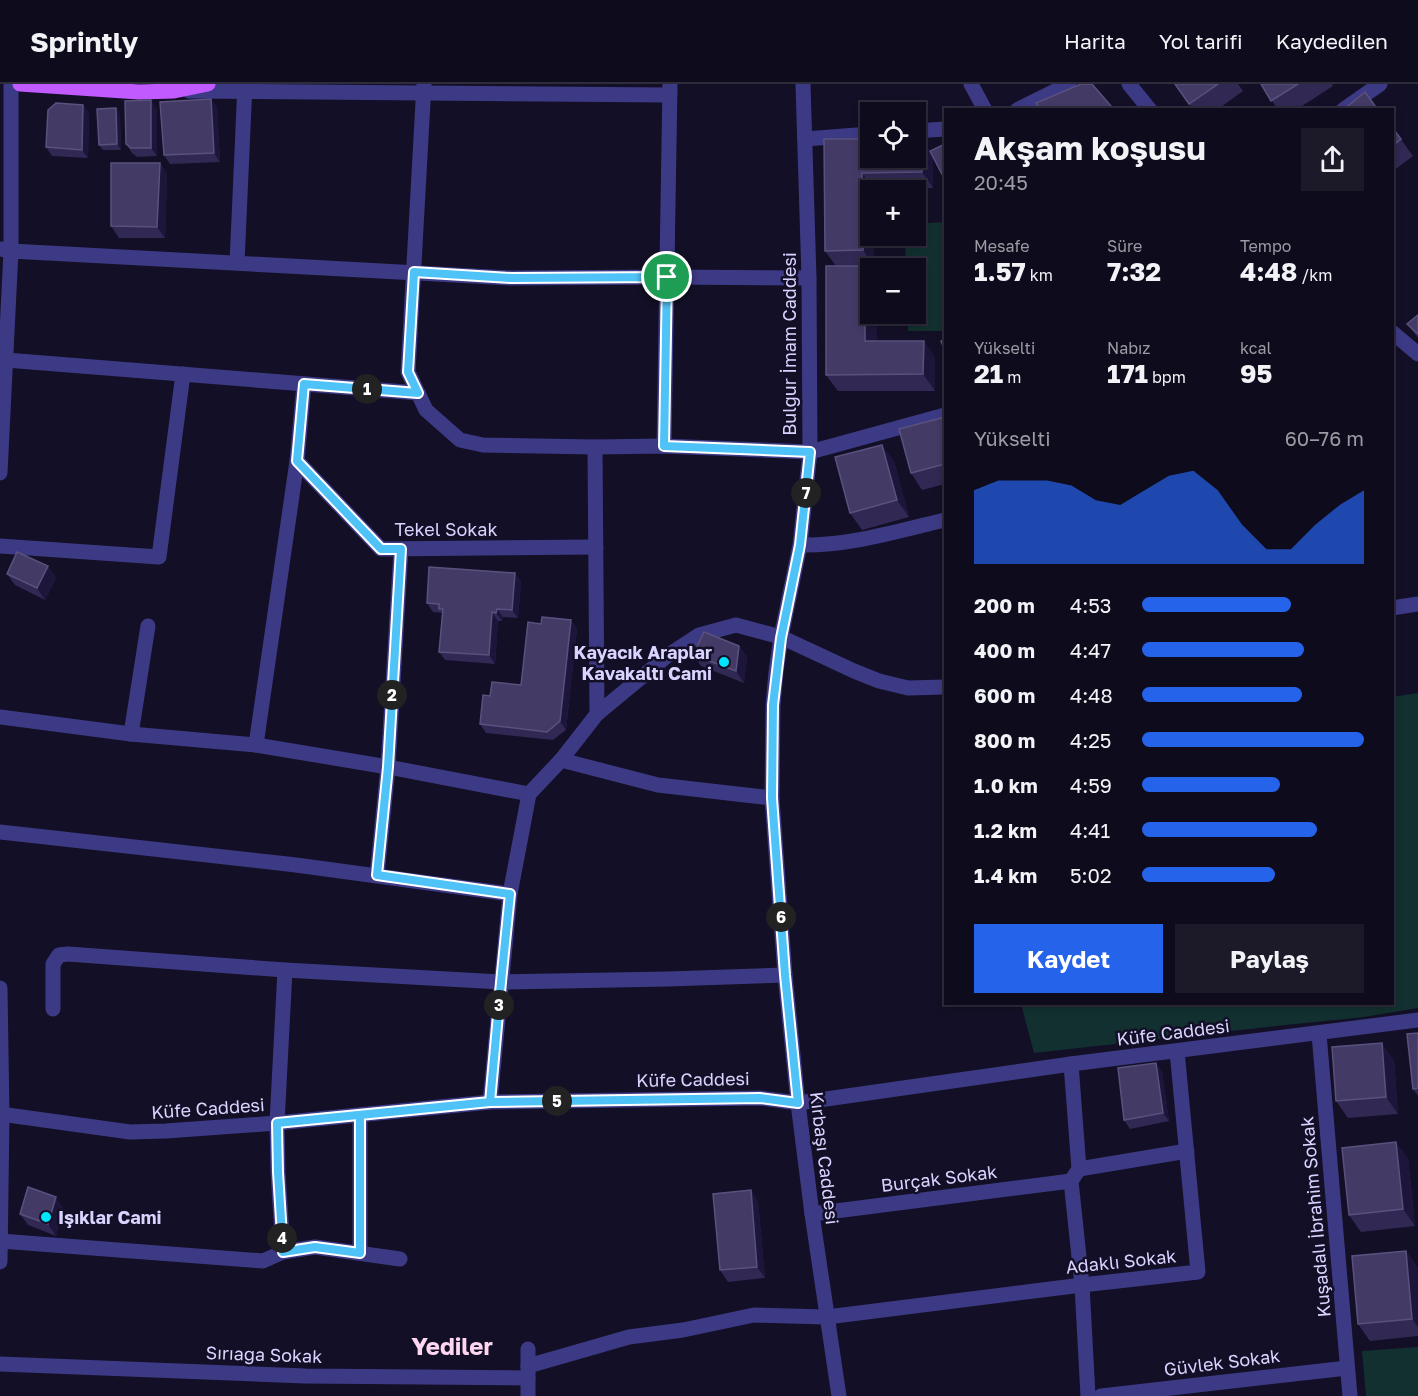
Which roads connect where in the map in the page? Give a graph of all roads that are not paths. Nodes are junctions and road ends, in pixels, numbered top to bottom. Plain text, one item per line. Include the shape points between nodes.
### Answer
1 (11, 84) edge
2 (20, 84) edge
3 (208, 84) edge
4 (803, 84) edge
5 (971, 84) edge
6 (1069, 84) edge
7 (1129, 84) edge
8 (1380, 84) edge
9 (244, 88) edge
10 (424, 89) edge
11 (539, 89) edge
12 (670, 90) edge
13 (174, 91) junction
14 (984, 108) edge
15 (1021, 108) edge
16 (1148, 108) edge
17 (1346, 108) edge
18 (944, 129) edge
19 (926, 130) edge
20 (860, 135) edge
21 (805, 139) junction
22 (5, 250) edge
23 (237, 263) junction
24 (414, 272) junction
25 (667, 277) junction
26 (809, 278) junction
27 (1401, 335) edge
28 (1418, 354) edge
29 (6, 360) junction
30 (183, 374) junction
31 (304, 384) junction
32 (418, 393) junction
33 (944, 415) edge
34 (664, 446) junction
35 (595, 447) junction
36 (810, 452) junction
37 (297, 461) junction
38 (0, 473) edge
39 (944, 520) edge
40 (800, 545) junction
41 (2, 547) edge
42 (596, 547) junction
43 (401, 549) junction
44 (1418, 604) edge
45 (1394, 608) edge
46 (148, 626) dead end
47 (781, 638) junction
48 (944, 687) edge
49 (597, 714) junction
50 (0, 717) edge
51 (131, 734) junction
52 (256, 745) junction
53 (561, 760) junction
54 (388, 767) junction
55 (529, 794) junction
56 (772, 798) junction
57 (0, 832) edge
58 (377, 875) junction
59 (510, 894) junction
60 (285, 970) junction
61 (785, 975) junction
62 (501, 982) junction
63 (0, 988) edge
64 (53, 1009) dead end
65 (1418, 1020) edge
66 (1319, 1034) junction
67 (1177, 1051) junction
68 (1071, 1064) junction
69 (490, 1102) junction
70 (798, 1103) junction
71 (1, 1114) edge
72 (360, 1115) junction
73 (277, 1123) junction
74 (1187, 1151) junction
75 (1075, 1175) junction
76 (812, 1214) junction
77 (0, 1241) edge
78 (283, 1252) junction
79 (360, 1253) junction
80 (400, 1259) dead end
81 (0, 1262) edge
82 (1082, 1285) junction
83 (827, 1317) junction
84 (528, 1348) dead end
85 (0, 1364) edge
86 (1347, 1368) junction
87 (528, 1372) junction
88 (528, 1396) edge
89 (839, 1396) edge
90 (1088, 1396) edge
91 (1101, 1396) edge
92 (1350, 1396) edge

1 - 22 street
2 - 13 main road
3 - 13 main road
4 - 21 street, Bulgur İmam Caddesi
5 - 14 street
6 - 15 street
7 - 16 street
8 - 17 street
9 - 10 street
9 - 13 street
9 - 23 street
10 - 11 street
10 - 24 street
11 - 12 street
12 - 25 street
18 - 19 street
20 - 21 street
21 - 26 street, Bulgur İmam Caddesi
22 - 23 street
22 - 29 street
23 - 24 street
24 - 25 street via 511,278
24 - 32 street via 408,372
25 - 26 street
25 - 34 street
26 - 36 street, Bulgur İmam Caddesi
27 - 28 street
29 - 30 street
29 - 38 street
30 - 31 street
30 - 41 street via 159,557
31 - 32 street
31 - 37 street
32 - 35 street via 426,410 460,440 483,445
33 - 36 street
34 - 35 street
34 - 36 street
35 - 42 street
36 - 40 street, Bulgur İmam Caddesi
37 - 43 street, Tekel Sokak via 381,549
37 - 52 street
39 - 40 street via 849,543
40 - 47 street, Bulgur İmam Caddesi
42 - 43 street, Tekel Sokak
42 - 49 street
43 - 54 street
44 - 45 street
46 - 51 street
47 - 48 street via 879,681 908,688
47 - 49 street via 736,625 699,635
47 - 56 street, Kırbaşı Caddesi via 773,705
49 - 53 street
50 - 51 street
51 - 52 street
52 - 54 street
53 - 55 street
53 - 56 street via 658,785
54 - 55 street
54 - 58 street
55 - 59 street
56 - 61 street, Kırbaşı Caddesi
57 - 58 street
58 - 59 street
59 - 62 street
60 - 62 street
60 - 64 street via 68,954 59,956 53,964
60 - 73 street
61 - 62 street
61 - 70 street, Kırbaşı Caddesi
62 - 69 street
63 - 71 street
65 - 66 street, Küfe Caddesi
66 - 67 street, Küfe Caddesi
66 - 86 street, Kuşadalı İbrahim Sokak
67 - 68 street, Küfe Caddesi
67 - 74 street, Adaklı Sokak
68 - 70 street, Küfe Caddesi
68 - 75 street
69 - 70 street, Küfe Caddesi via 760,1098
69 - 72 street, Küfe Caddesi
70 - 76 street, Kırbaşı Caddesi
71 - 73 street, Küfe Caddesi via 130,1132
71 - 77 street
72 - 73 street, Küfe Caddesi
72 - 79 street
73 - 78 street
74 - 75 street, Burçak Sokak
74 - 82 street, Adaklı Sokak via 1198,1272
75 - 76 street, Burçak Sokak
75 - 82 street
76 - 83 street, Kırbaşı Caddesi
77 - 78 street via 263,1261
77 - 81 street
78 - 79 street via 315,1247
79 - 80 street
82 - 83 street, Adaklı Sokak
82 - 90 street
83 - 87 street, Adaklı Sokak via 754,1316 629,1337
83 - 89 street, Kırbaşı Caddesi
84 - 87 street
85 - 87 street, Sırıağa Sokak via 305,1376
86 - 91 street, Güvlek Sokak
86 - 92 street, Kuşadalı İbrahim Sokak
87 - 88 street

